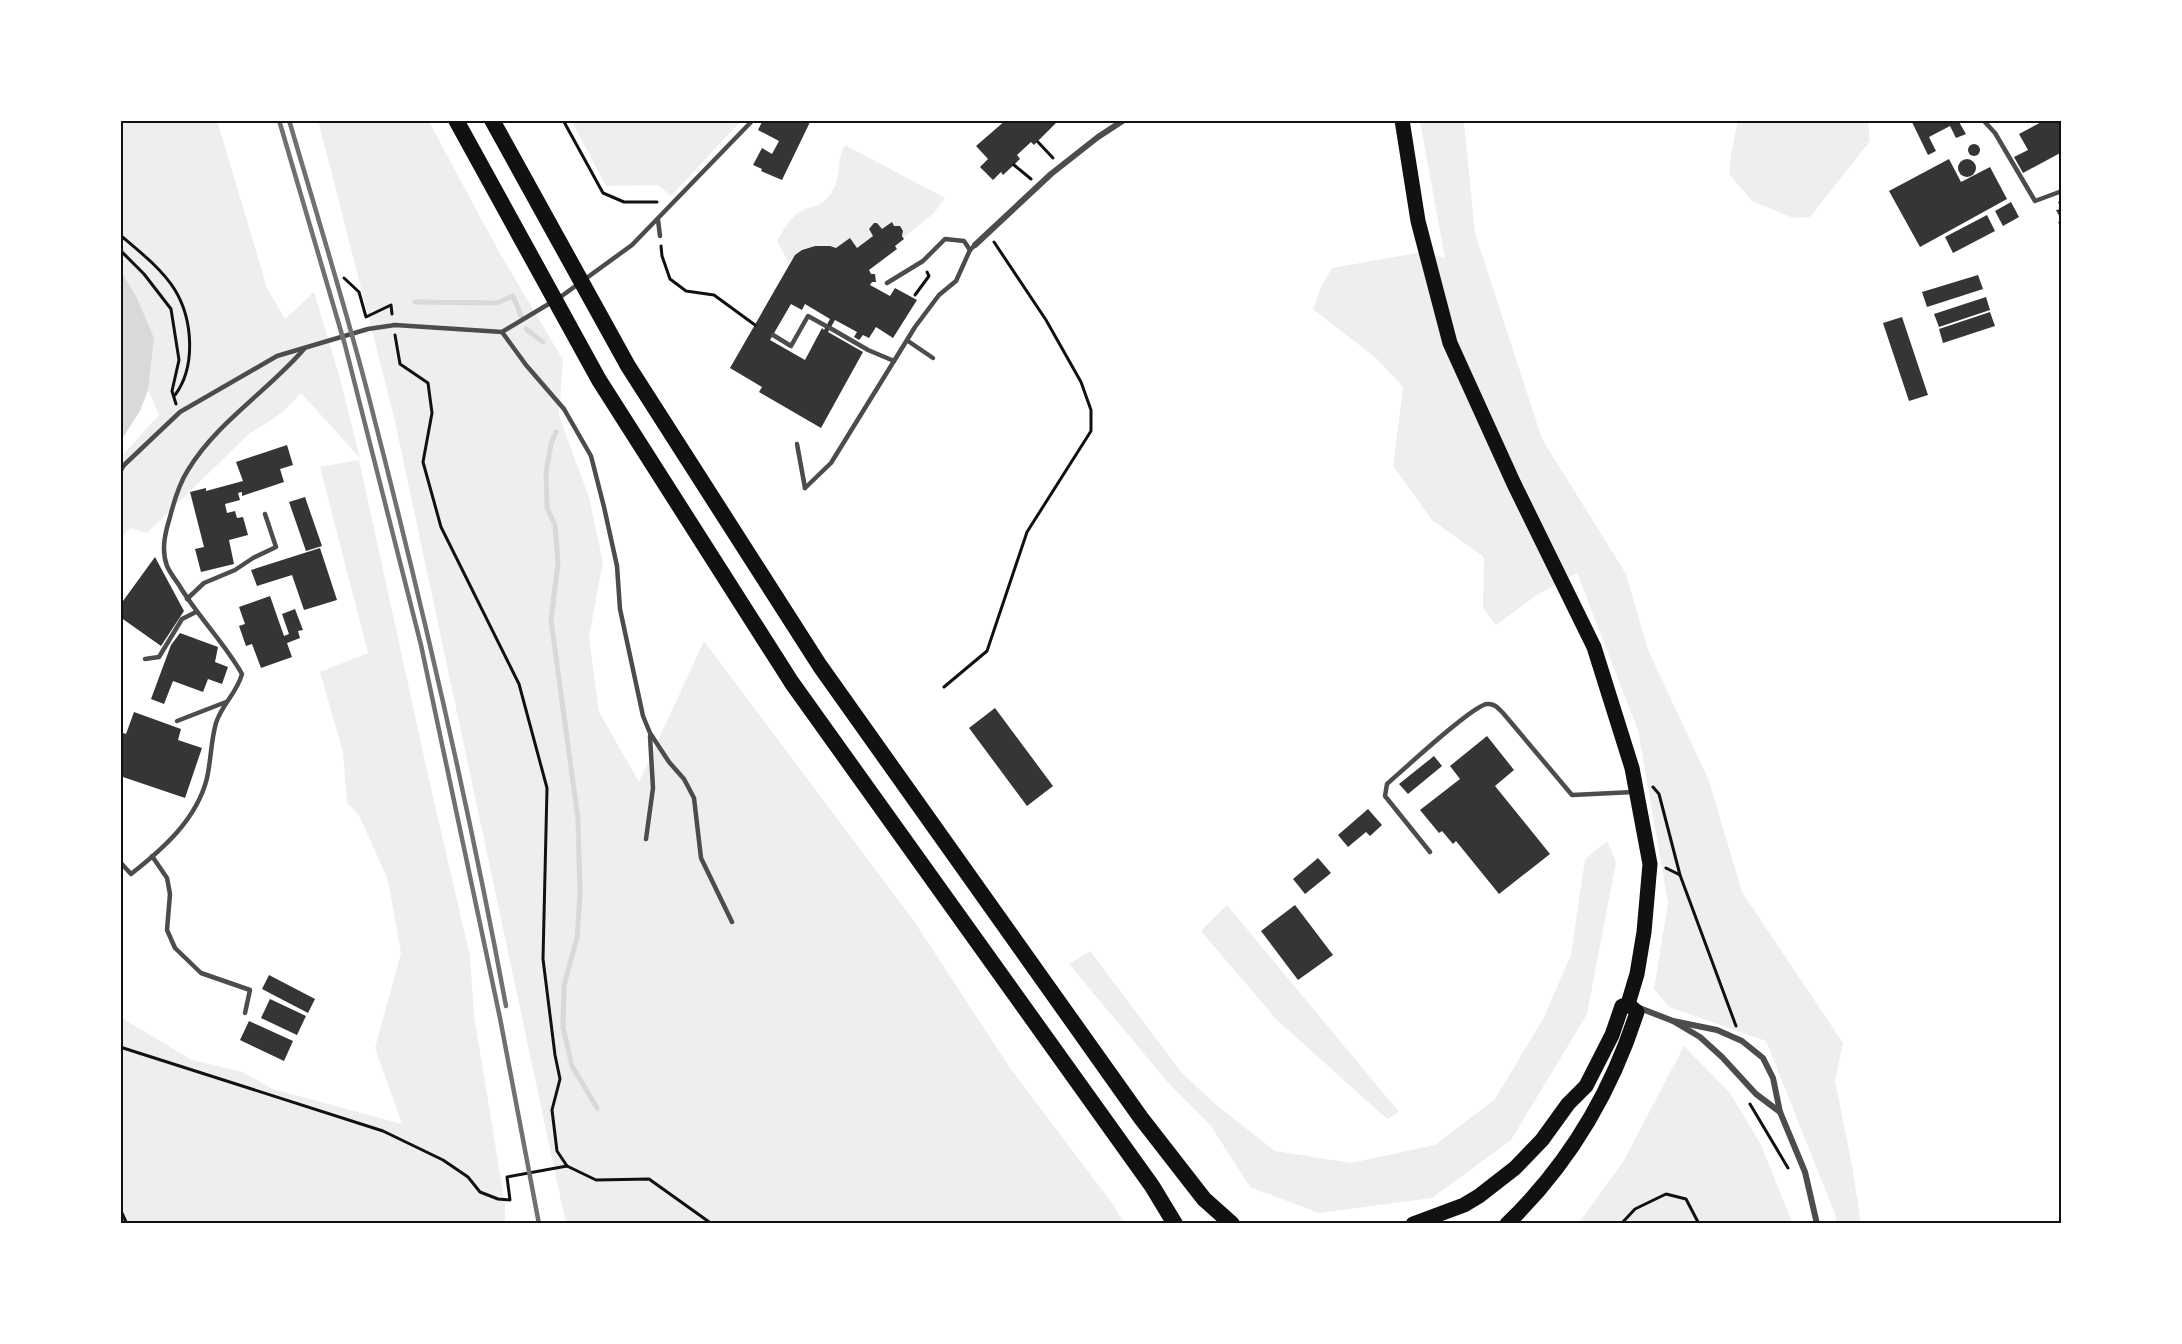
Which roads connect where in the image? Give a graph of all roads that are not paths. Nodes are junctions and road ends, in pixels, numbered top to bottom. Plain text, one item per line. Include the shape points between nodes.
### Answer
1 (456, 120) edge
2 (492, 120) edge
3 (753, 120) edge
4 (1124, 120) edge
5 (1402, 120) edge
6 (1983, 120) edge
7 (2062, 191) edge
8 (658, 220) junction
9 (660, 236) road end
10 (972, 248) junction
11 (887, 283) dead end
12 (502, 332) junction
13 (773, 335) dead end
14 (908, 341) junction
15 (306, 347) junction
16 (933, 358) dead end
17 (894, 361) junction
18 (797, 444) dead end
19 (121, 468) edge
20 (265, 514) dead end
21 (187, 599) junction
22 (196, 612) junction
23 (145, 659) dead end
24 (226, 702) junction
25 (177, 720) dead end
26 (650, 733) junction
27 (1637, 792) junction
28 (646, 838) dead end
29 (1430, 852) dead end
30 (152, 856) junction
31 (120, 862) edge
32 (732, 922) dead end
33 (1628, 1004) junction
34 (245, 1013) dead end
35 (1672, 1021) junction
36 (1780, 1112) junction
37 (1174, 1224) edge
38 (1232, 1224) edge
39 (1413, 1224) edge
40 (1507, 1224) edge
41 (1817, 1224) edge

1 - 37 highway via 599,380 792,683 1145,1177
2 - 38 highway via 628,366 820,666 1141,1118 1204,1199
3 - 8 lane
4 - 10 street via 1060,167
5 - 27 main road via 1418,221 1450,343 1594,647
6 - 7 lane via 1995,133 2035,201
8 - 9 lane
8 - 12 lane via 573,290
10 - 11 lane via 964,242 945,239 923,261
10 - 14 lane via 956,281 939,295
12 - 15 lane via 395,326 368,329
12 - 26 lane via 564,409 591,456 617,566 627,648
13 - 17 lane via 791,345 808,316
14 - 16 lane
14 - 17 lane
15 - 19 lane via 277,356 180,412
15 - 21 lane via 244,405 187,471 174,502 163,552 167,567
17 - 18 lane via 831,463 806,488
20 - 21 lane via 276,547 204,583
21 - 22 lane
22 - 23 lane via 182,619 159,657
22 - 24 lane via 230,652 242,674
24 - 25 lane
24 - 30 lane via 216,723 206,780 195,809
26 - 28 lane via 653,788
26 - 32 lane via 694,798 702,858
27 - 29 lane via 1572,795 1503,713 1487,704 1462,719 1387,784 1385,795
27 - 33 main road via 1650,864 1641,953
30 - 31 lane via 131,874
30 - 34 lane via 167,878 167,930 175,948 201,973 250,990
33 - 35 street
33 - 39 main road via 1622,1006 1586,1086 1522,1161 1464,1205
33 - 40 main road via 1637,1012 1616,1071 1594,1112 1560,1166
35 - 36 street via 1700,1038 1756,1094
35 - 36 street via 1717,1030 1742,1041 1762,1058 1773,1078
36 - 41 street via 1804,1172

